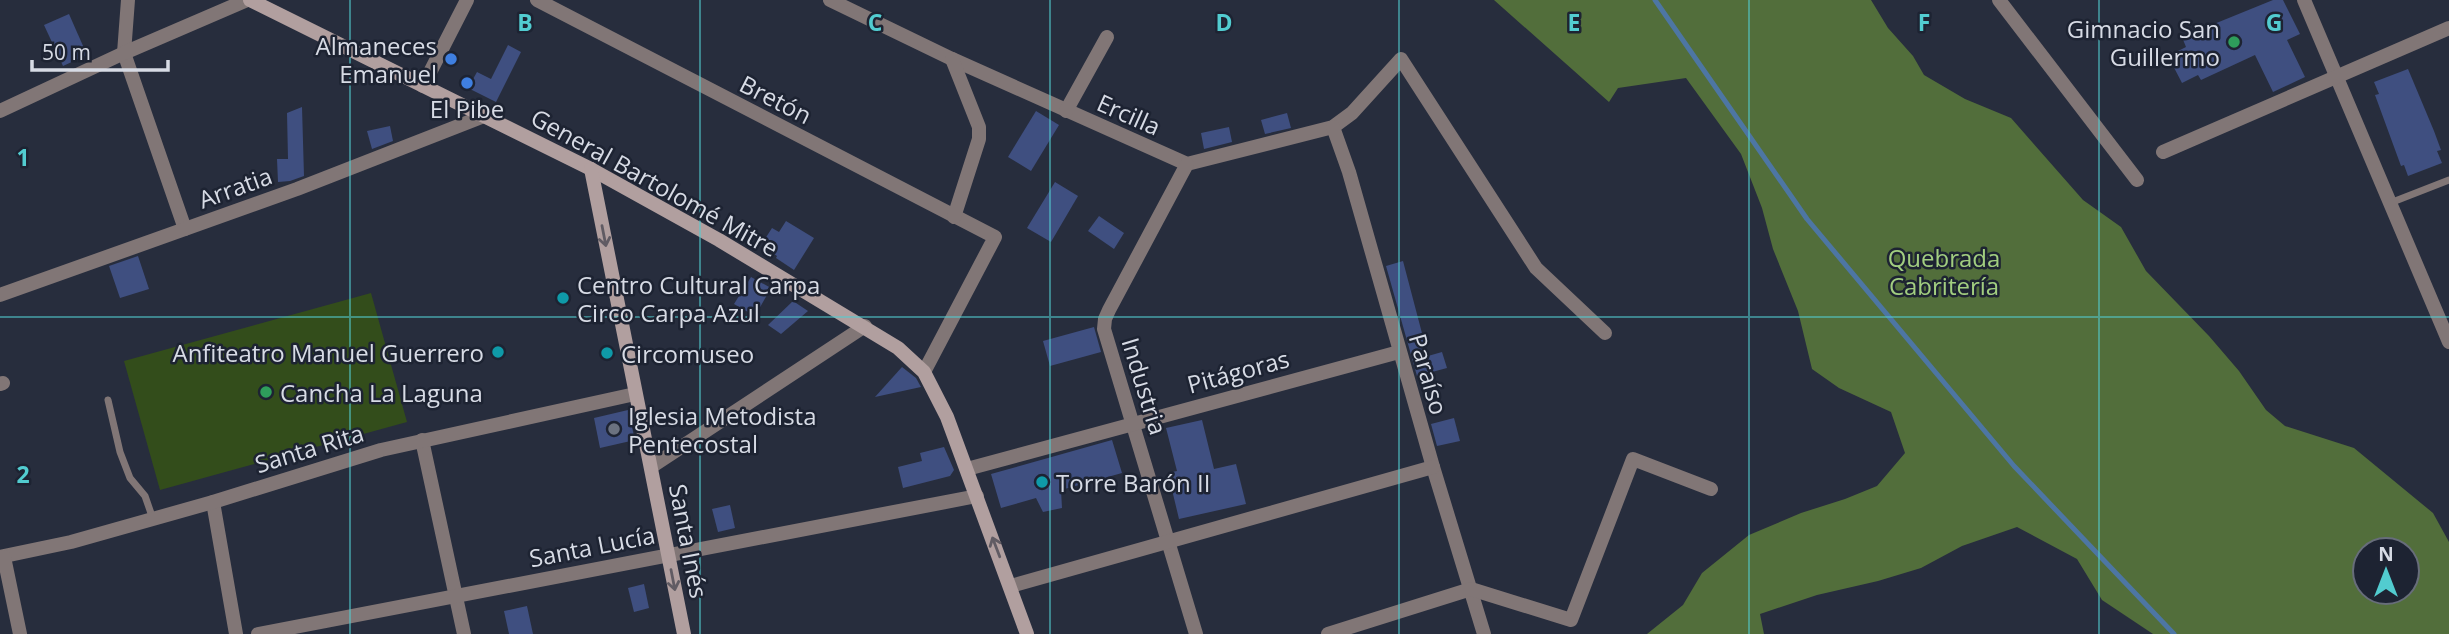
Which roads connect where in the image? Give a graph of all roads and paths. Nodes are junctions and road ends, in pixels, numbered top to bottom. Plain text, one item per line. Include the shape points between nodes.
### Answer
1 (128, 0) edge
2 (248, 0) edge
3 (467, 0) edge
4 (537, 0) edge
5 (830, 0) edge
6 (1999, 0) edge
7 (2304, 0) edge
8 (2449, 28) edge
9 (1107, 37) dead end
10 (124, 53) junction
11 (952, 59) junction
12 (2337, 77) junction
13 (423, 86) junction
14 (0, 111) edge
15 (1066, 111) junction
16 (484, 116) junction
17 (1333, 127) junction
18 (2163, 152) dead end
19 (1187, 164) junction
20 (591, 169) junction
21 (2137, 180) dead end
22 (2449, 180) edge
23 (2390, 203) junction
24 (954, 217) junction
25 (185, 229) junction
26 (0, 295) edge
27 (865, 326) junction
28 (1605, 333) dead end
29 (2449, 342) edge
30 (1399, 352) junction
31 (924, 372) junction
32 (635, 394) junction
33 (108, 400) dead end
34 (1133, 423) junction
35 (422, 440) junction
36 (651, 467) junction
37 (1433, 467) junction
38 (967, 469) junction
39 (1711, 489) dead end
40 (977, 496) junction
41 (213, 502) junction
42 (153, 519) junction
43 (1168, 540) junction
44 (668, 555) junction
45 (2, 557) edge
46 (1011, 586) junction
47 (1471, 589) junction
48 (456, 596) junction
49 (20, 634) edge
50 (236, 634) edge
51 (258, 634) edge
52 (464, 634) edge
53 (684, 634) edge
54 (1027, 634) edge
55 (1196, 634) edge
56 (1328, 634) edge
57 (1484, 634) edge

1 - 10 street
2 - 10 street
2 - 13 street, General Bartolomé Mitre
3 - 13 street
4 - 24 street, Bretón
5 - 11 street, Ercilla
6 - 21 street
7 - 12 street
8 - 12 street
9 - 15 street
10 - 14 street
10 - 25 street
11 - 15 street, Ercilla
11 - 24 street via 979,127
12 - 18 street
12 - 23 street
13 - 16 street, General Bartolomé Mitre
15 - 19 street, Ercilla
16 - 20 street, General Bartolomé Mitre
16 - 25 street, Arratia
17 - 19 street
17 - 28 street via 1352,113 1401,59 1536,268
17 - 30 street, Paraíso
19 - 34 street, Industria via 1105,319 1104,329
20 - 27 street, General Bartolomé Mitre
20 -> 32 street, Santa Inés
22 - 23 lane
23 - 29 street
24 - 31 street, Bretón via 995,237
25 - 26 street, Arratia
27 - 31 street, General Bartolomé Mitre
27 - 36 street
30 - 34 street, Pitágoras
30 - 37 street, Paraíso
31 - 38 street, General Bartolomé Mitre
32 - 35 street, Santa Rita
32 - 36 street, Santa Inés
33 - 42 lane via 130,478 145,496
34 - 38 street, Pitágoras
34 - 43 street, Industria
35 - 41 street, Santa Rita
35 - 48 street
36 - 44 street, Santa Inés
37 - 43 street
37 - 47 street, Paraíso
38 - 40 street, General Bartolomé Mitre
39 - 47 street via 1633,459 1571,620
40 - 44 street, Santa Lucía
46 -> 40 street, General Bartolomé Mitre
41 - 42 street, Santa Rita
41 - 50 street
42 - 45 street, Santa Rita
43 - 46 street
43 - 55 street, Industria
44 - 48 street, Santa Lucía
44 -> 53 street, Santa Inés
45 - 49 street
46 - 54 street, General Bartolomé Mitre
47 - 56 street
47 - 57 street, Paraíso
48 - 51 street, Santa Lucía
48 - 52 street

